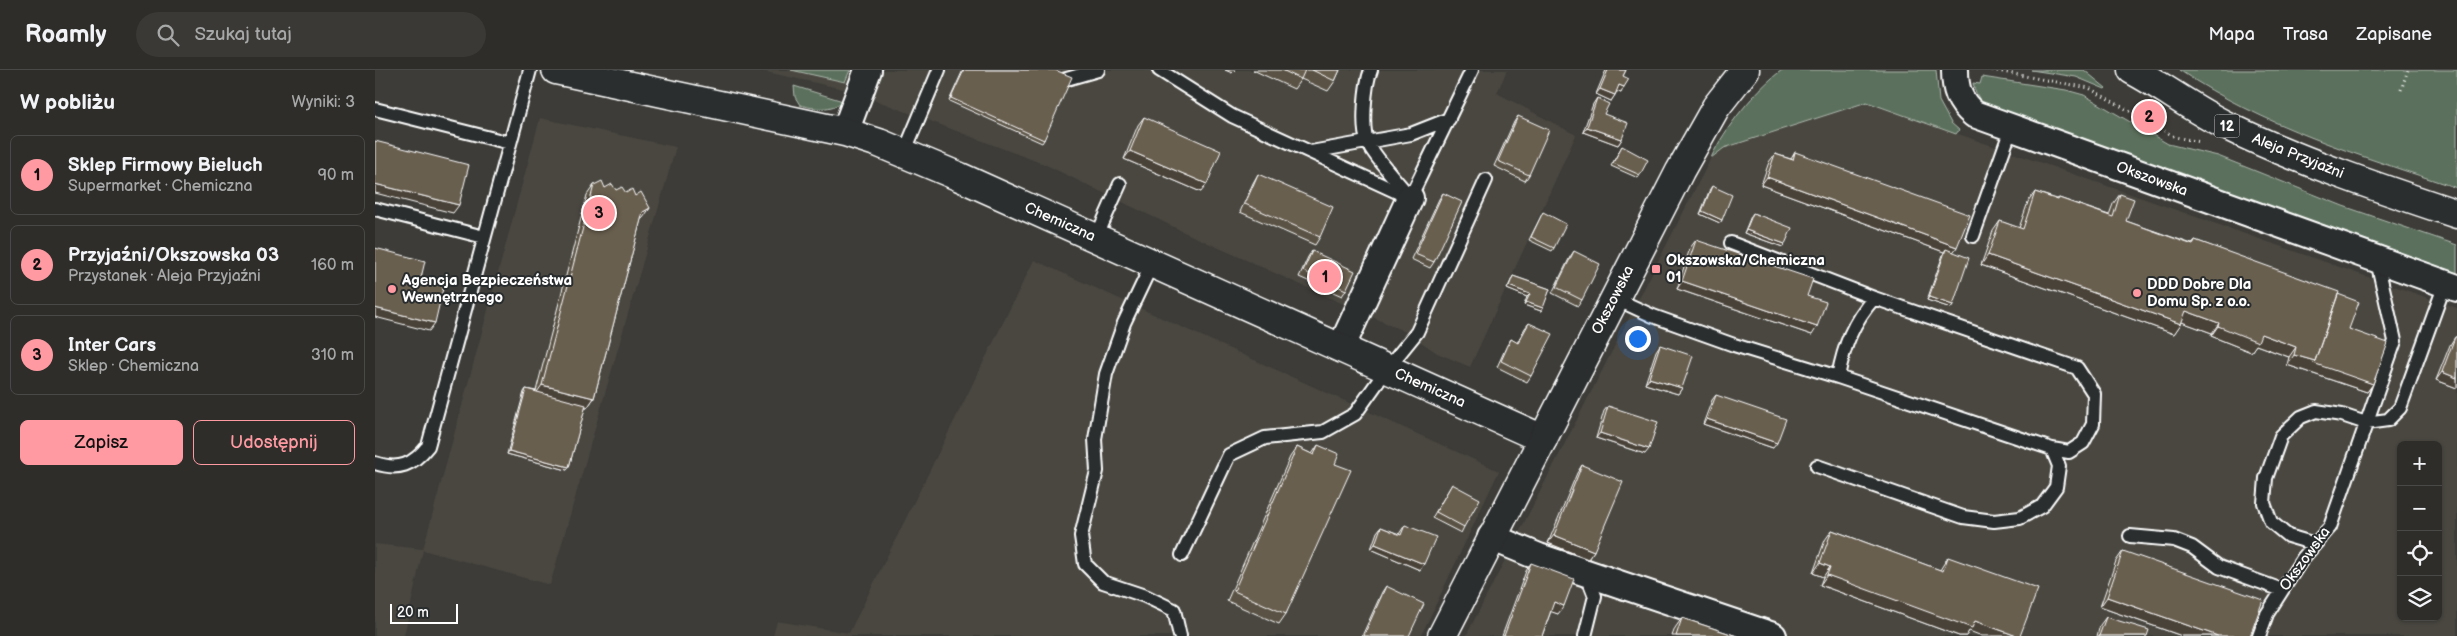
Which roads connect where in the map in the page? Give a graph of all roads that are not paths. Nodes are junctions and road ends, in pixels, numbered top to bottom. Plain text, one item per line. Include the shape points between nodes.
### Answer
1 (530, 70) edge
2 (556, 70) edge
3 (868, 70) edge
4 (939, 70) edge
5 (1098, 70) edge
6 (1159, 70) edge
7 (1371, 70) edge
8 (1473, 70) edge
9 (1745, 70) edge
10 (1955, 70) edge
11 (2139, 73) edge
12 (626, 78) edge
13 (1040, 86) edge
14 (375, 109) edge
15 (1449, 119) junction
16 (2011, 129) junction
17 (845, 132) junction
18 (1367, 142) junction
19 (510, 143) junction
20 (1310, 152) junction
21 (904, 153) junction
22 (1486, 180) dead end
23 (1120, 184) dead end
24 (1410, 198) junction
25 (375, 209) edge
26 (2457, 214) edge
27 (1973, 236) dead end
28 (484, 237) junction
29 (1096, 238) junction
30 (1731, 243) dead end
31 (2377, 260) junction
32 (1152, 264) junction
33 (2451, 286) edge
34 (1614, 298) junction
35 (1874, 298) junction
36 (1341, 348) junction
37 (1387, 369) junction
38 (1838, 377) junction
39 (2366, 424) junction
40 (1543, 439) junction
41 (2052, 449) junction
42 (375, 463) edge
43 (1817, 466) dead end
44 (1491, 536) junction
45 (2130, 536) dead end
46 (2315, 544) junction
47 (1182, 555) dead end
48 (1586, 573) junction
49 (2282, 590) junction
50 (1180, 636) edge
51 (1442, 636) edge
52 (1585, 636) edge
53 (1773, 636) edge
54 (2259, 636) edge

1 - 19 lane
2 - 12 main road, Chemiczna
3 - 17 street
4 - 21 lane
5 - 13 lane
6 - 20 lane via 1217,108
7 - 18 lane via 1367,78 1365,113
8 - 15 lane
9 - 34 main road, Okszowska via 1701,132
10 - 16 street, Okszowska via 1955,86 1964,106 1974,114
11 - 26 main road, Aleja Przyjaźni / 12 via 2225,125 2311,164
12 - 17 main road, Chemiczna
14 - 19 lane
15 - 18 lane via 1411,134
15 - 24 lane
16 - 27 lane
16 - 31 street, Okszowska
17 - 21 main road, Chemiczna
18 - 20 lane
18 - 24 lane
19 - 28 lane
20 - 24 lane
21 - 29 main road, Chemiczna
22 - 37 lane via 1417,332
23 - 29 lane
24 - 36 street
25 - 28 lane
28 - 42 lane via 428,446 418,459 401,467
29 - 32 main road, Chemiczna
30 - 35 lane
31 - 33 street, Okszowska
31 - 39 lane, Okszowska via 2395,341
32 - 36 main road, Chemiczna
32 - 50 lane via 1124,323 1106,374 1095,439 1097,471 1081,536 1085,564 1103,582 1175,610
33 - 39 lane, Okszowska via 2400,408 2388,420
34 - 38 lane via 1653,316 1734,345
34 - 40 main road, Okszowska
35 - 38 lane via 1859,315 1843,350
35 - 41 lane via 2077,368 2094,394 2093,424 2083,443 2069,452
36 - 37 main road, Chemiczna
37 - 40 main road, Chemiczna
37 - 47 lane via 1355,414 1323,432 1265,438 1229,455
38 - 41 lane
39 - 46 lane, Okszowska via 2330,528
39 - 46 lane via 2342,415 2316,411 2301,417 2281,436 2266,478 2264,503 2271,522 2288,536
40 - 44 main road, Okszowska
41 - 43 lane via 2059,466 2056,487 2042,506 2020,518 1995,521 1963,517
44 - 48 street
44 - 51 main road, Okszowska
45 - 49 lane via 2174,540 2191,547 2219,567
46 - 49 lane, Okszowska
48 - 52 lane via 1595,596
48 - 53 street
49 - 54 lane, Okszowska via 2267,614

